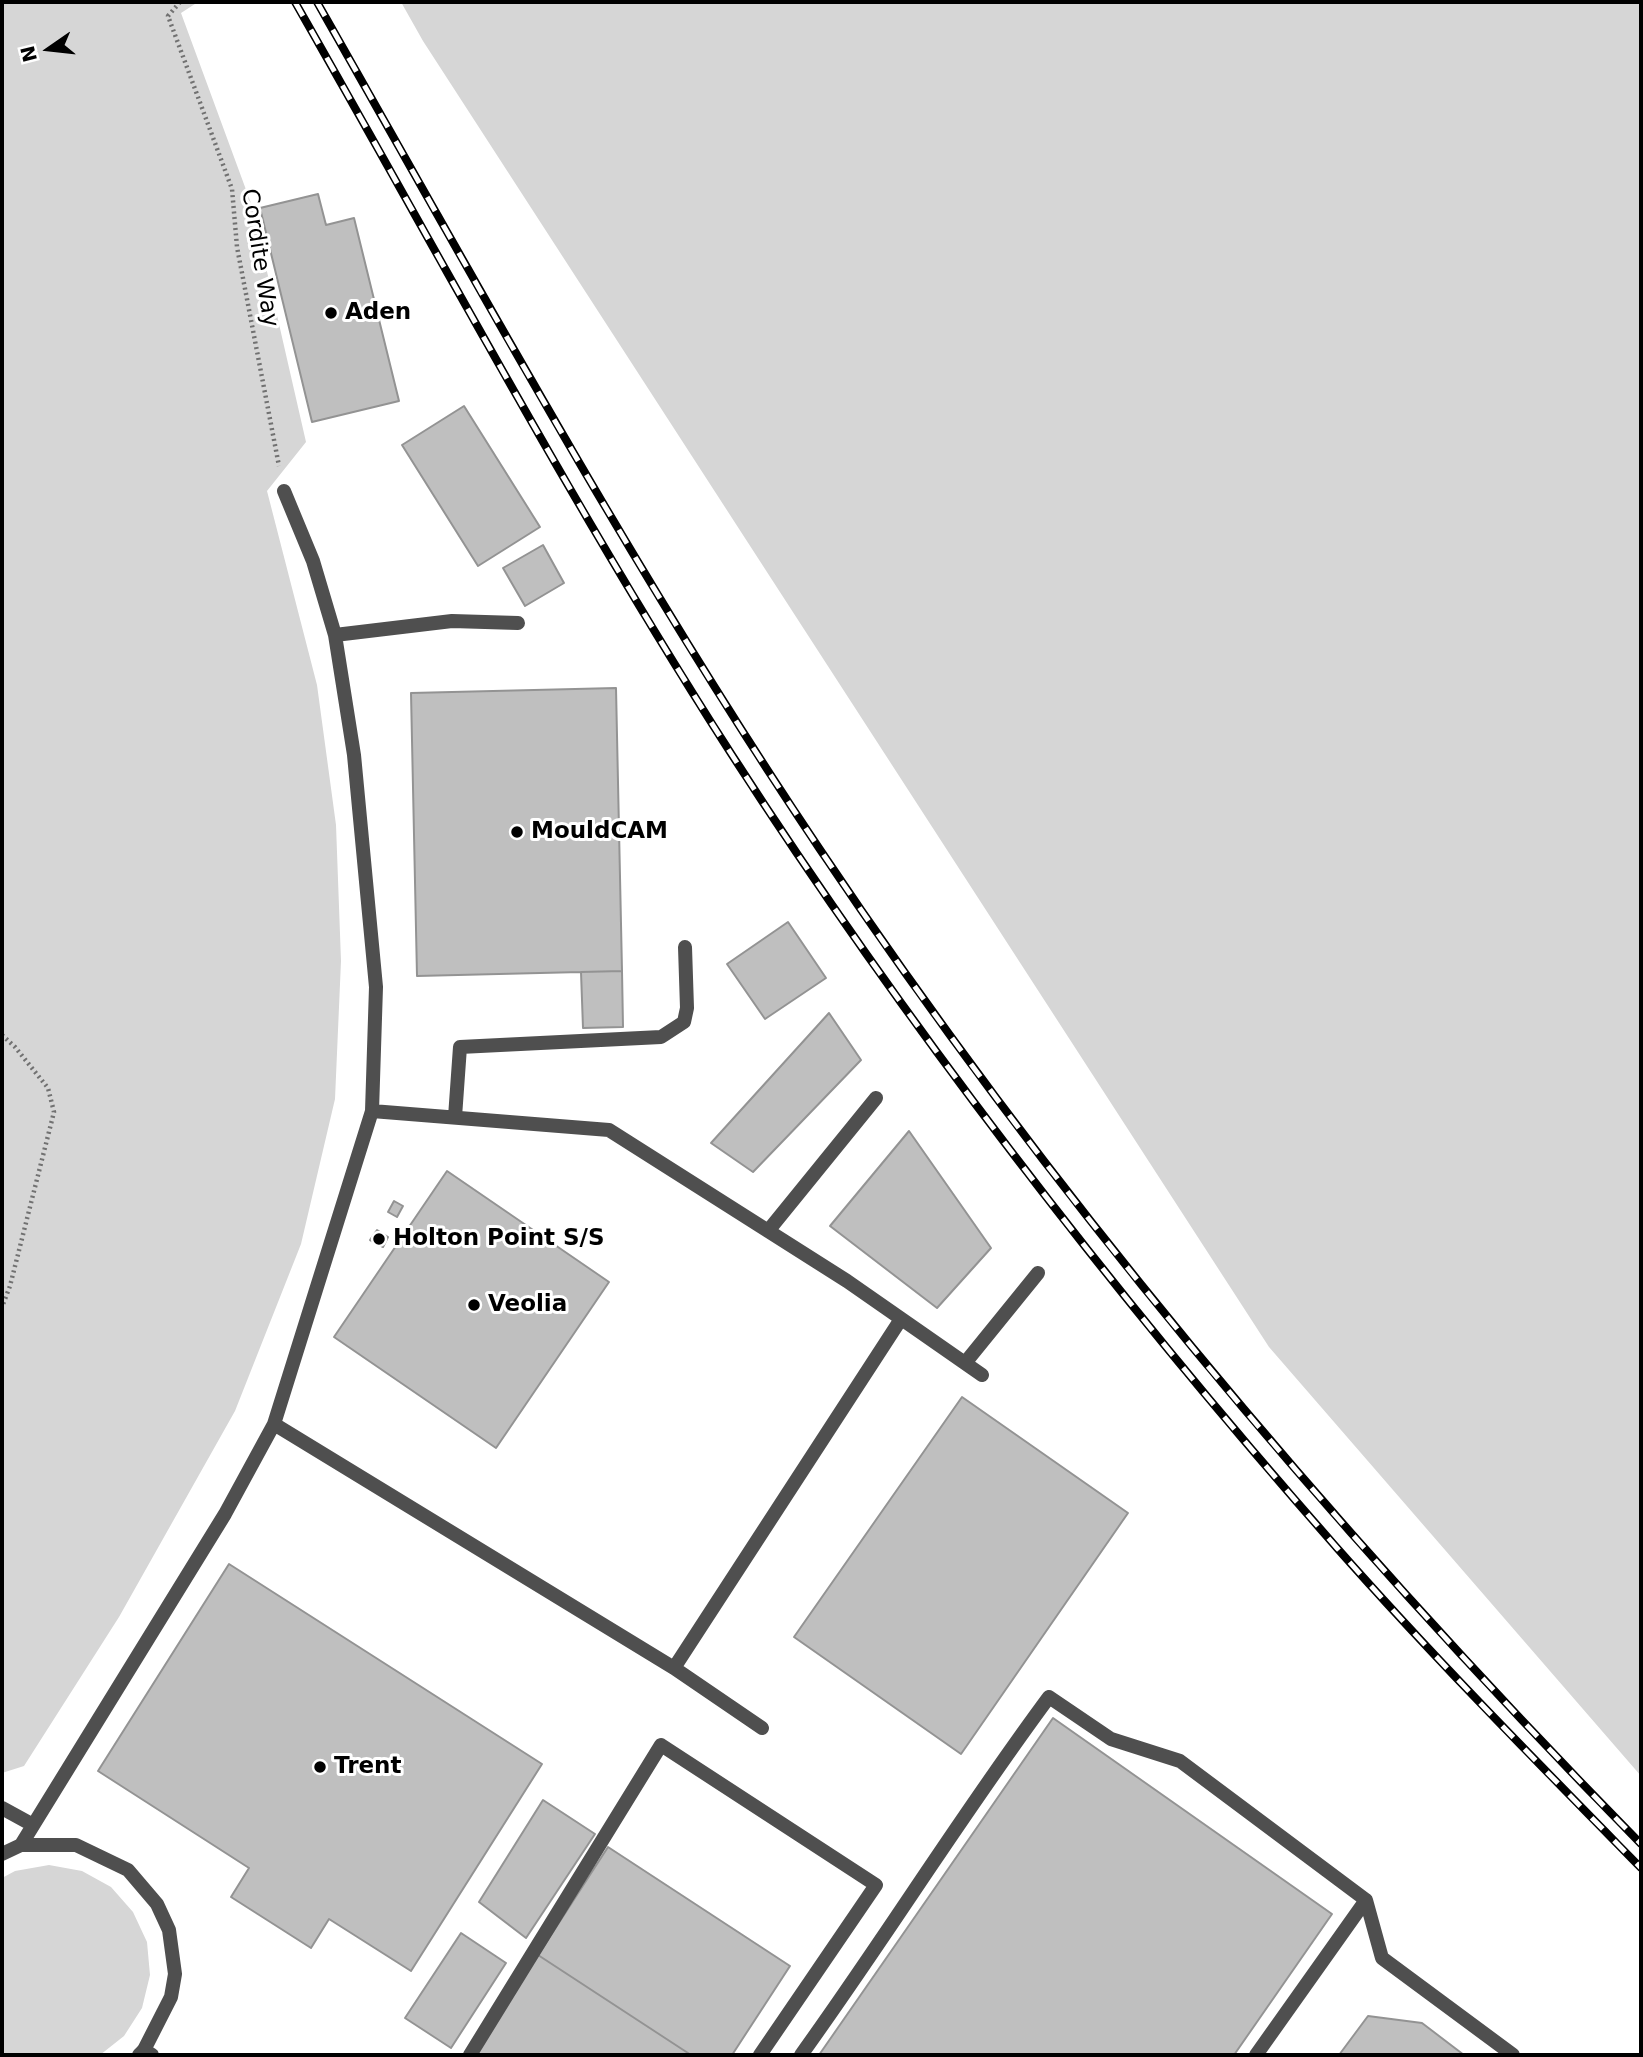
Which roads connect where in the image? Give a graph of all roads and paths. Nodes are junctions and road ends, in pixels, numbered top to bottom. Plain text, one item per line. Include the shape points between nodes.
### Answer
1 (180, 2) edge
2 (284, 491) joint
3 (518, 623) dead end
4 (335, 635) junction
5 (685, 947) dead end
6 (2, 1035) edge
7 (877, 1098) dead end
8 (372, 1111) junction
9 (455, 1117) junction
10 (768, 1231) junction
11 (1038, 1273) dead end
12 (2, 1307) edge
13 (901, 1319) junction
14 (965, 1363) junction
15 (982, 1375) dead end
16 (274, 1424) junction
17 (674, 1668) junction
18 (762, 1728) dead end
19 (2, 1808) edge
20 (33, 1825) junction
21 (21, 1845) junction
22 (2, 1854) edge
23 (1366, 1900) junction
24 (145, 2054) edge
25 (470, 2055) edge
26 (760, 2055) edge
27 (801, 2055) edge
28 (1256, 2055) edge
29 (1513, 2055) edge

1 - 2 path, Cordite Way via 168,16 232,189 239,259
2 - 4 lane via 313,561
3 - 4 lane via 452,621
4 - 8 lane via 354,755 376,988
5 - 9 lane via 684,1022 661,1037 460,1047
6 - 12 path via 48,1088 54,1112
7 - 10 lane
8 - 9 lane
8 - 16 lane
9 - 10 lane via 609,1130
10 - 13 lane
11 - 14 lane
13 - 14 lane
13 - 17 lane
14 - 15 lane
16 - 17 lane
16 - 20 lane via 225,1514
17 - 18 lane
19 - 20 lane
20 - 21 lane
21 - 22 lane
21 - 24 lane via 76,1845 128,1870 157,1904 169,1930 175,1974 171,1997
23 - 27 lane via 1180,1761 1111,1739 1049,1698 989,1777
23 - 28 lane
23 - 29 lane via 1382,1958
25 - 26 lane via 661,1745 876,1885

